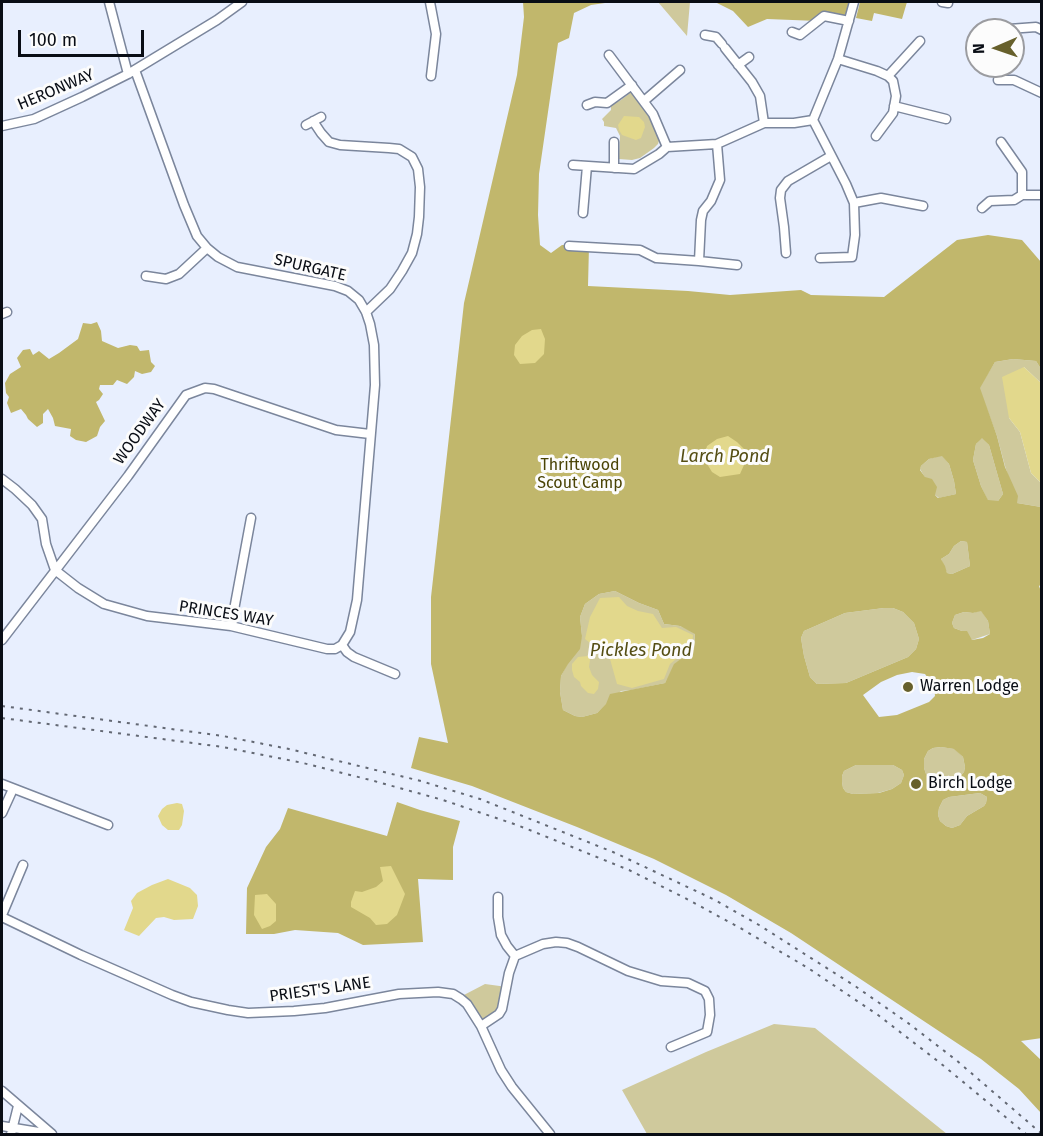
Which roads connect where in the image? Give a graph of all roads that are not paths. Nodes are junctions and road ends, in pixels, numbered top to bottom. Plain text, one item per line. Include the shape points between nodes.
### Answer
1 (109, 2) edge
2 (242, 2) edge
3 (430, 2) edge
4 (854, 2) edge
5 (942, 2) edge
6 (948, 2) edge
7 (849, 21) junction
8 (1025, 28) edge
9 (1041, 30) edge
10 (792, 32) dead end
11 (705, 35) dead end
12 (920, 41) dead end
13 (609, 55) dead end
14 (749, 57) dead end
15 (838, 58) junction
16 (738, 65) junction
17 (680, 70) dead end
18 (131, 72) junction
19 (431, 76) dead end
20 (888, 76) junction
21 (998, 80) dead end
22 (632, 85) junction
23 (1041, 93) edge
24 (644, 101) junction
25 (587, 105) dead end
26 (894, 106) junction
27 (946, 119) dead end
28 (813, 120) junction
29 (313, 121) dead end
30 (764, 123) junction
31 (2, 126) edge
32 (876, 136) dead end
33 (614, 142) dead end
34 (1001, 142) dead end
35 (717, 144) junction
36 (667, 147) junction
37 (831, 156) junction
38 (573, 165) dead end
39 (587, 166) junction
40 (614, 168) junction
41 (1022, 195) junction
42 (1041, 195) edge
43 (854, 203) junction
44 (923, 206) dead end
45 (982, 208) dead end
46 (583, 213) dead end
47 (569, 246) dead end
48 (207, 248) junction
49 (786, 253) dead end
50 (820, 258) dead end
51 (699, 261) junction
52 (737, 265) dead end
53 (146, 276) dead end
54 (366, 312) junction
55 (370, 434) junction
56 (2, 480) edge
57 (251, 518) dead end
58 (55, 570) junction
59 (231, 626) junction
60 (2, 640) edge
61 (342, 645) junction
62 (395, 674) dead end
63 (2, 784) edge
64 (13, 789) junction
65 (2, 813) edge
66 (108, 825) dead end
67 (23, 865) dead end
68 (498, 897) dead end
69 (2, 916) edge
70 (515, 956) junction
71 (481, 1026) junction
72 (671, 1047) dead end
73 (2, 1091) edge
74 (18, 1106) junction
75 (2, 1126) edge
76 (11, 1131) edge
77 (51, 1134) edge
78 (550, 1134) edge

1 - 18 street, SPURGATE
2 - 18 street, HERONWAY
3 - 19 street via 436,34
4 - 7 street
5 - 6 street
7 - 10 street via 824,16 800,35
7 - 15 street
8 - 9 street
11 - 16 street via 716,37
12 - 20 street
13 - 22 street
14 - 16 street
15 - 20 street
15 - 28 street
16 - 30 street via 760,96
17 - 24 street
18 - 31 street, HERONWAY via 34,119
18 - 48 street, SPURGATE via 184,206 197,236
20 - 26 street via 896,96
21 - 23 street via 1014,80
22 - 24 street
22 - 25 street via 607,103
24 - 36 street
26 - 27 street
26 - 32 street
28 - 30 street
28 - 37 street
29 - 54 street via 329,142 399,150 412,157 418,169 417,234 412,253 390,289
30 - 35 street
33 - 40 street
34 - 41 street via 1022,172
35 - 36 street
35 - 51 street via 720,180 703,211
36 - 40 street via 634,169
37 - 43 street
37 - 49 street via 781,190
38 - 39 street
39 - 40 street
39 - 46 street
41 - 42 street
41 - 45 street via 1014,200 990,201
43 - 44 street via 880,198
43 - 50 street via 852,257
47 - 51 street via 640,249 656,258
48 - 53 street via 179,274 166,279
48 - 54 street, SPURGATE via 237,267 348,291
51 - 52 street
54 - 55 street via 375,363
55 - 58 street, WOODWAY via 336,430 214,389 196,390 186,395
55 - 61 street via 357,600 350,632
56 - 58 street via 32,505 42,519 45,544
57 - 59 street
58 - 59 street, PRINCES WAY via 104,604 147,616
58 - 60 street, WOODWAY
59 - 61 street, PRINCES WAY via 327,648
61 - 62 street via 354,657
63 - 64 street
64 - 65 street
64 - 66 street
67 - 69 street
68 - 70 street via 501,934
69 - 71 street, PRIEST'S LANE via 81,955 210,1007 248,1013 294,1011 399,994 438,992 461,999
70 - 71 street via 502,1009
70 - 72 street via 543,944 567,943 628,971 699,987 709,999 707,1032
71 - 78 street, PRIEST'S LANE via 501,1070
73 - 74 street
74 - 76 street
74 - 77 street
75 - 76 street
76 - 77 street

